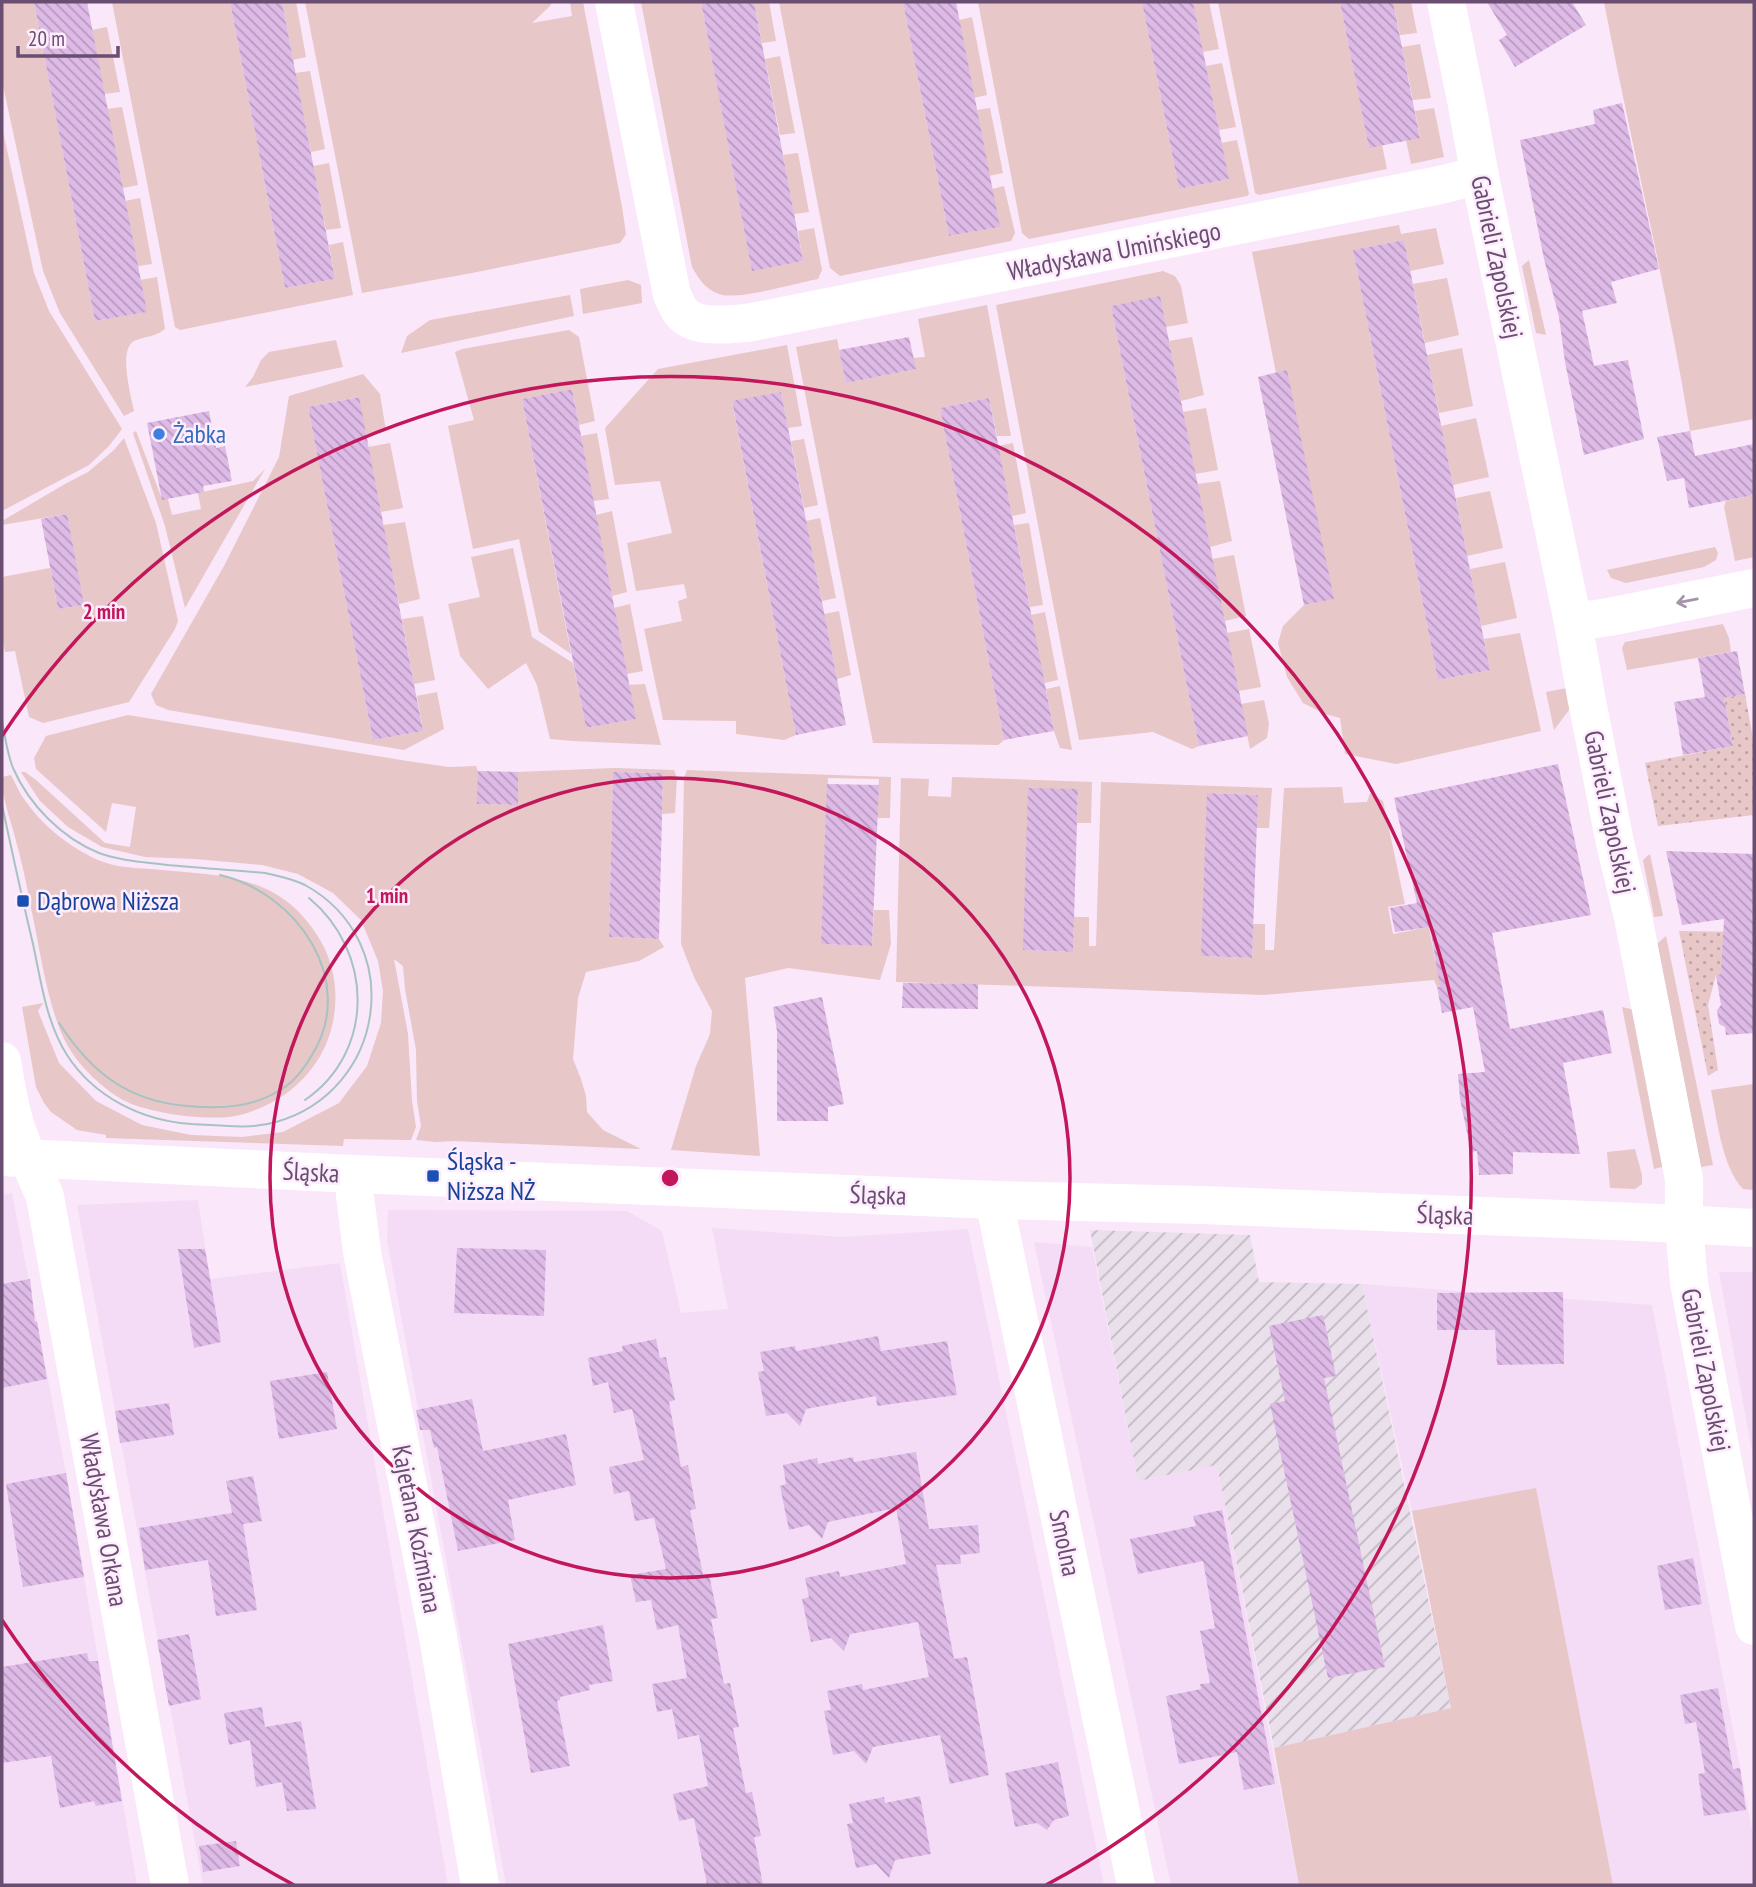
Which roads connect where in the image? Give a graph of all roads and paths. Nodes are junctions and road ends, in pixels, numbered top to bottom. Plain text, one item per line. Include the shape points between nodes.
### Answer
1 (614, 2) edge
2 (1446, 2) edge
3 (1480, 175) junction
4 (1754, 588) edge
5 (1573, 622) junction
6 (2, 1061) edge
7 (15, 1157) edge
8 (355, 1174) junction
9 (994, 1200) junction
10 (1684, 1225) junction
11 (1754, 1228) edge
12 (1754, 1626) edge
13 (170, 1885) edge
14 (480, 1885) edge
15 (1136, 1885) edge

1 - 3 street, Władysława Umińskiego via 672,295 681,313 691,320 716,325 747,323 1202,234
2 - 3 street, Gabrieli Zapolskiej
3 - 5 street, Gabrieli Zapolskiej
4 -> 5 street
5 - 10 street, Gabrieli Zapolskiej via 1684,1179
6 - 7 street, Władysława Orkana via 18,1139
7 - 8 street, Śląska
7 - 13 street, Władysława Orkana via 45,1197
8 - 9 street, Śląska
8 - 14 street, Kajetana Koźmiana via 362,1252 438,1637
9 - 10 street, Śląska
9 - 15 street, Smolna
10 - 11 street, Śląska
10 - 12 street, Gabrieli Zapolskiej via 1689,1283

